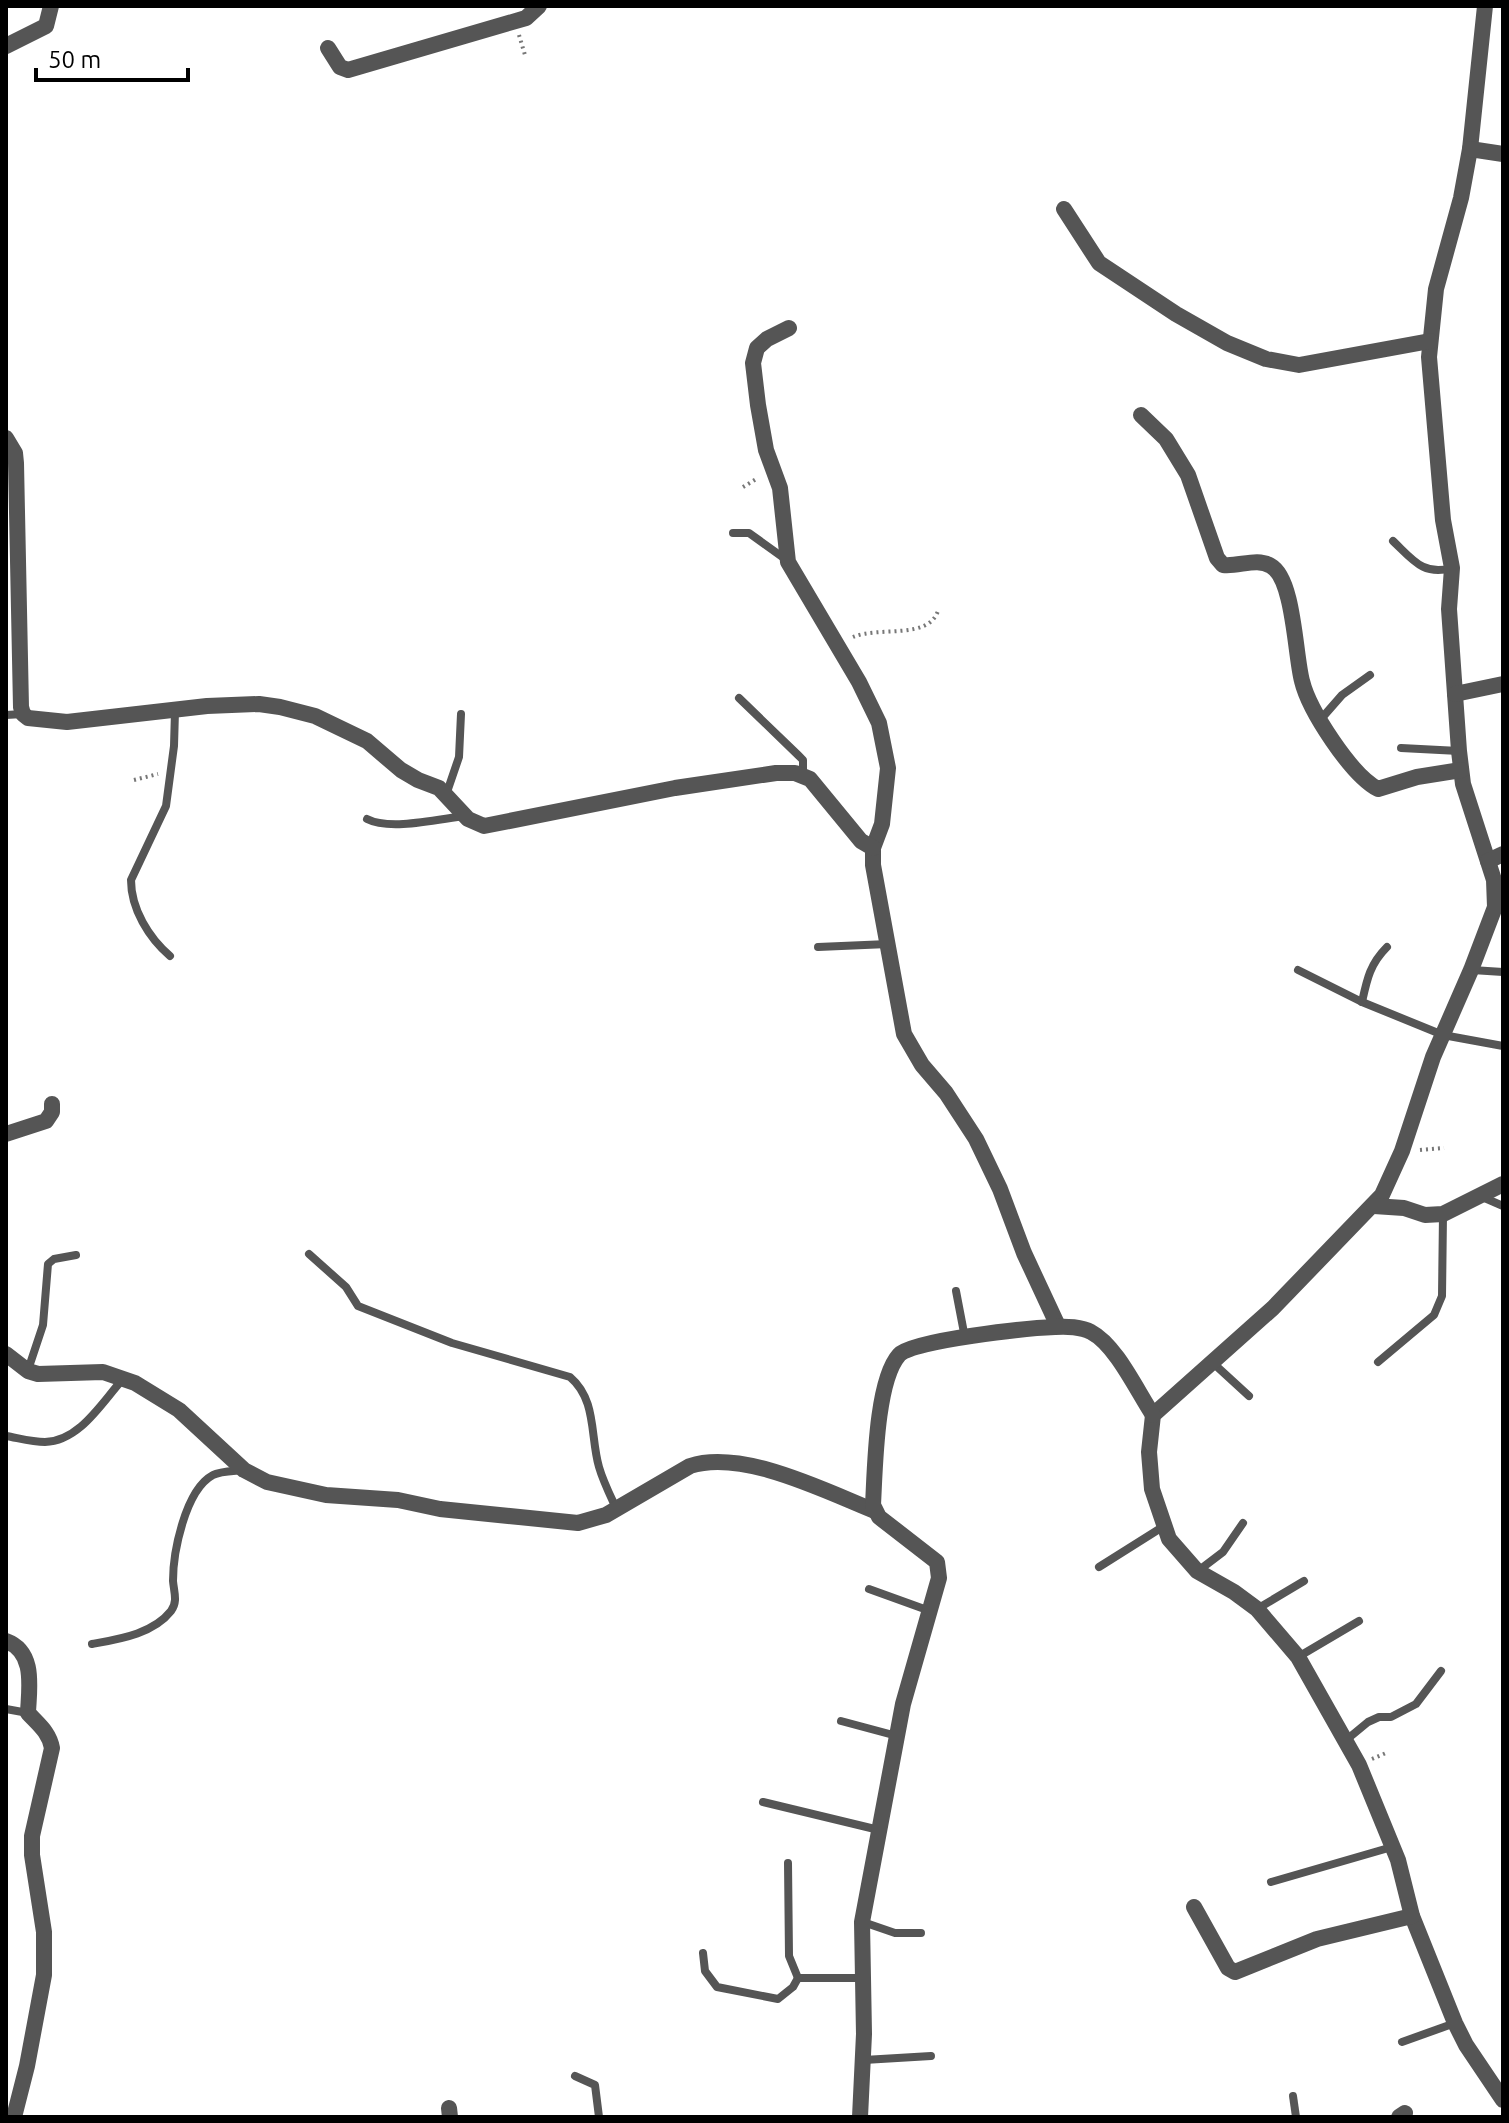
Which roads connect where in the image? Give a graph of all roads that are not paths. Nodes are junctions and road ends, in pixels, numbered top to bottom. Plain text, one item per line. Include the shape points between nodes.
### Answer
1 (51, 6) edge
2 (539, 6) edge
3 (1485, 6) edge
4 (6, 46) edge
5 (328, 48) dead end
6 (1470, 149) junction
7 (1503, 154) edge
8 (1064, 209) dead end
9 (789, 328) dead end
10 (1430, 341) junction
11 (1141, 415) dead end
12 (6, 438) edge
13 (733, 533) dead end
14 (1393, 541) dead end
15 (788, 562) junction
16 (1452, 568) junction
17 (1370, 675) dead end
18 (1503, 684) edge
19 (1455, 694) junction
20 (739, 698) dead end
21 (175, 711) junction
22 (14, 714) edge
23 (461, 714) dead end
24 (1321, 719) junction
25 (1401, 748) dead end
26 (1459, 751) junction
27 (1461, 770) junction
28 (803, 775) junction
29 (446, 796) junction
30 (465, 816) junction
31 (367, 819) dead end
32 (873, 848) junction
33 (1496, 858) edge
34 (1499, 906) edge
35 (889, 944) junction
36 (818, 947) dead end
37 (1387, 947) dead end
38 (170, 956) dead end
39 (1298, 970) dead end
40 (1471, 970) junction
41 (1503, 972) edge
42 (1362, 1002) junction
43 (1443, 1035) junction
44 (1503, 1046) edge
45 (52, 1104) dead end
46 (6, 1134) edge
47 (1503, 1184) edge
48 (1480, 1196) junction
49 (1374, 1206) junction
50 (1503, 1206) edge
51 (1443, 1214) junction
52 (309, 1254) dead end
53 (76, 1255) dead end
54 (956, 1291) dead end
55 (1058, 1326) junction
56 (965, 1338) junction
57 (6, 1354) edge
58 (1378, 1362) dead end
59 (1213, 1363) junction
60 (28, 1371) junction
61 (123, 1379) junction
62 (1249, 1396) dead end
63 (1153, 1415) junction
64 (6, 1436) edge
65 (244, 1470) junction
66 (616, 1508) junction
67 (875, 1511) junction
68 (1243, 1523) dead end
69 (1164, 1526) junction
70 (1099, 1567) dead end
71 (1197, 1571) junction
72 (1304, 1581) dead end
73 (869, 1589) dead end
74 (1257, 1609) junction
75 (930, 1611) junction
76 (1359, 1621) dead end
77 (6, 1641) edge
78 (92, 1644) dead end
79 (1298, 1657) junction
80 (1441, 1671) dead end
81 (6, 1709) edge
82 (28, 1713) junction
83 (841, 1721) dead end
84 (897, 1736) junction
85 (1344, 1742) junction
86 (763, 1802) dead end
87 (879, 1830) junction
88 (1393, 1846) junction
89 (788, 1863) dead end
90 (1271, 1882) dead end
91 (1194, 1907) dead end
92 (1412, 1916) junction
93 (862, 1922) junction
94 (921, 1933) dead end
95 (703, 1953) dead end
96 (798, 1978) junction
97 (863, 1978) junction
98 (1455, 2023) junction
99 (1402, 2042) dead end
100 (931, 2056) dead end
101 (863, 2060) junction
102 (575, 2076) dead end
103 (1293, 2096) dead end
104 (1503, 2100) edge
105 (14, 2117) edge
106 (599, 2117) edge
107 (860, 2117) edge
108 (1296, 2117) edge

1 - 4 street via 46,26
2 - 5 street via 526,18 348,70
3 - 6 street
6 - 7 street
6 - 10 street via 1436,289
8 - 10 street via 1099,263 1227,343 1266,359 1299,365
9 - 15 street via 757,348 753,363 766,450 786,521
10 - 16 street via 1443,520
11 - 24 street via 1166,439 1188,475 1223,565 1258,561 1280,572 1302,683
12 - 22 street via 16,463
13 - 15 lane via 749,533
14 - 16 lane via 1423,568 1436,573
15 - 32 street via 879,723 888,768 882,824
16 - 19 street via 1449,623
17 - 24 lane
18 - 19 street
19 - 26 street
20 - 28 lane via 803,760
21 - 22 street via 67,722
21 - 29 street via 259,704 315,716 367,741 401,770
21 - 38 lane via 166,806 131,880 131,892 154,943
23 - 29 lane via 459,757
24 - 27 street via 1350,767 1378,789
25 - 26 lane
26 - 27 street
27 - 33 street
28 - 30 street via 776,773 675,788 492,826
28 - 32 street
29 - 30 street
30 - 31 lane via 390,824
32 - 35 street
33 - 34 street
34 - 40 street
35 - 36 lane
35 - 55 street via 904,1034 976,1139
37 - 42 lane via 1368,971
39 - 42 lane
40 - 41 lane
40 - 43 street
42 - 43 lane
43 - 44 lane
43 - 49 street via 1402,1151
45 - 46 street via 46,1121
47 - 48 street
48 - 50 lane
48 - 51 street
49 - 51 street
49 - 59 street
51 - 58 lane via 1442,1296 1434,1315
52 - 66 lane via 346,1287 358,1306 452,1343 570,1377 588,1401 599,1467
53 - 60 lane via 48,1264 43,1325
54 - 56 lane
55 - 56 street
55 - 63 street via 1084,1329 1107,1344
56 - 67 street via 910,1348 887,1374
57 - 60 street
59 - 62 lane
59 - 63 street
60 - 61 street via 103,1372
61 - 64 lane via 62,1439
61 - 65 street via 179,1410
63 - 69 street via 1152,1489
65 - 66 street via 267,1482 326,1495 562,1523 590,1521
65 - 78 lane via 213,1474 185,1510 169,1614 143,1630
66 - 67 street via 704,1462 782,1473
67 - 75 street via 937,1562 939,1578
68 - 71 lane via 1223,1552
69 - 70 lane
69 - 71 street via 1177,1551
71 - 74 street
72 - 74 lane
73 - 75 lane
74 - 79 street
75 - 84 street
76 - 79 lane
77 - 82 street via 29,1665
79 - 85 street
80 - 85 lane via 1416,1704 1368,1722
81 - 82 lane
82 - 105 street via 44,1729 52,1748 32,1836 44,1975
83 - 84 lane
84 - 87 street
85 - 88 street
86 - 87 lane
87 - 93 street
88 - 90 lane
88 - 92 street
89 - 96 lane via 789,1956
91 - 92 street via 1235,1972 1317,1939
92 - 98 street
93 - 94 lane via 895,1933
93 - 97 street
95 - 96 lane via 705,1971 717,1987 778,1999
96 - 97 lane
97 - 101 street
98 - 99 lane
98 - 104 street
100 - 101 lane
101 - 107 street
102 - 106 lane via 595,2085
103 - 108 lane

